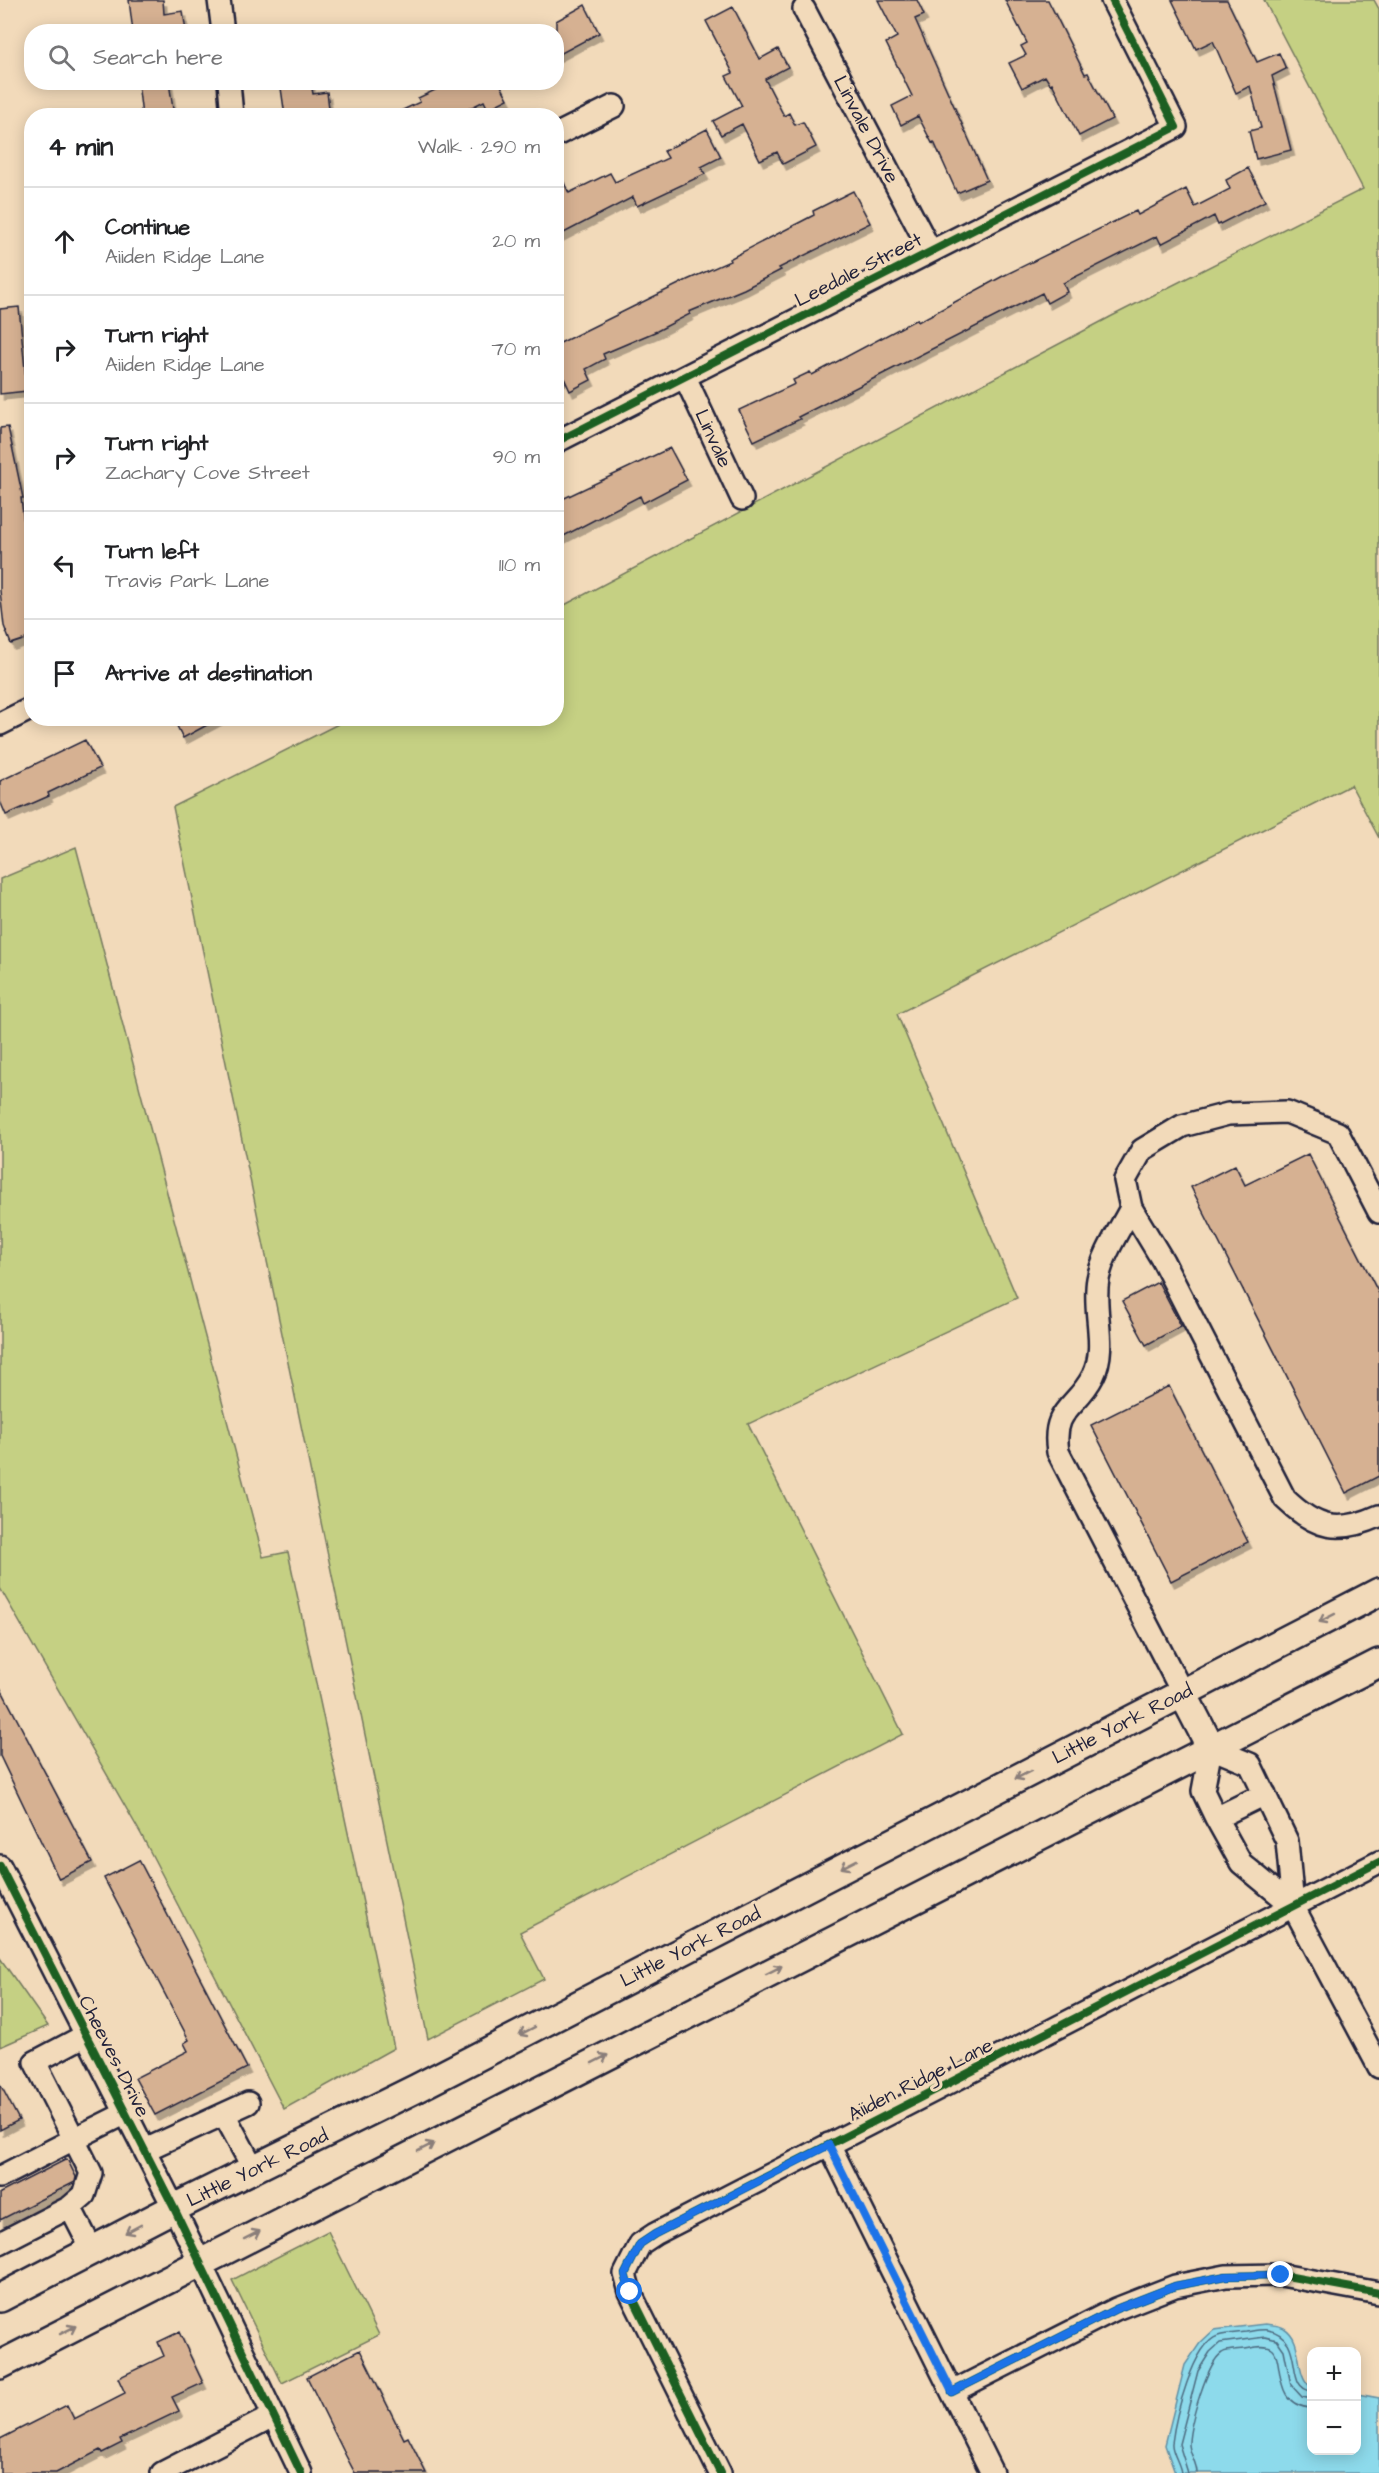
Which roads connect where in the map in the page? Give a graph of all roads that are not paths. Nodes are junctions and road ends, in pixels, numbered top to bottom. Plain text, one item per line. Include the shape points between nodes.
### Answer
1 (219, 0) edge
2 (1112, 0) edge
3 (804, 9) dead end
4 (222, 24) edge
5 (230, 90) edge
6 (614, 106) dead end
7 (231, 108) edge
8 (564, 131) edge
9 (930, 250) junction
10 (685, 377) junction
11 (564, 438) edge
12 (742, 499) dead end
13 (24, 712) edge
14 (0, 724) edge
15 (1131, 1208) junction
16 (1379, 1212) edge
17 (1378, 1518) edge
18 (1379, 1592) edge
19 (1379, 1663) edge
20 (1182, 1692) junction
21 (1211, 1748) junction
22 (1264, 1794) junction
23 (1216, 1818) junction
24 (1379, 1862) edge
25 (0, 1866) edge
26 (1293, 1906) junction
27 (86, 2035) junction
28 (1379, 2067) edge
29 (248, 2103) dead end
30 (126, 2113) junction
31 (224, 2114) junction
32 (74, 2139) junction
33 (829, 2145) junction
34 (145, 2150) junction
35 (253, 2168) junction
36 (0, 2177) edge
37 (70, 2207) junction
38 (174, 2208) junction
39 (0, 2243) edge
40 (92, 2250) junction
41 (200, 2262) junction
42 (1379, 2290) edge
43 (2, 2291) edge
44 (0, 2365) edge
45 (952, 2392) junction
46 (273, 2416) junction
47 (162, 2473) edge
48 (301, 2473) edge
49 (720, 2473) edge
50 (992, 2473) edge

1 - 4 street
2 - 9 street, Leedale Street via 1176,127
3 - 9 street, Linvale Drive
5 - 7 street
6 - 8 street
9 - 10 street, Leedale Street
10 - 11 street, Leedale Street
10 - 12 street, Linvale
13 - 14 street
15 - 16 street via 1125,1180 1143,1150 1182,1126 1228,1114 1287,1112 1338,1133
15 - 17 street via 1163,1261 1285,1499 1300,1514 1320,1525 1340,1526
15 - 20 street via 1103,1262 1098,1281 1100,1353 1093,1376 1060,1417 1056,1436 1058,1452
18 -> 20 main road, Little York Road
19 - 21 main road
20 - 21 main road
20 -> 35 main road, Little York Road via 417,2088
21 - 22 street via 1250,1764
21 - 23 street via 1203,1791
41 -> 21 main road
22 - 23 street
22 - 26 street via 1287,1841
23 - 26 street via 1241,1863
24 - 26 street, Aiiden Ridge Lane
25 - 27 street, Cheeves Drive
26 - 28 street
26 - 33 street, Aiiden Ridge Lane
27 - 30 street, Cheeves Drive
27 - 32 street via 35,2062
29 - 31 street
30 - 32 street
30 - 34 street, Cheeves Drive
31 - 34 street
31 - 35 street
32 - 36 street
32 - 37 street via 91,2173 84,2195
33 - 45 street
33 - 49 street, Aiiden Ridge Lane via 655,2234 640,2244 625,2274 630,2292
34 - 38 street, Cheeves Drive
35 - 38 main road, Little York Road
37 - 39 street
37 - 40 street
38 -> 40 main road, Little York Road
38 - 41 street, Cheeves Drive
40 - 43 main road, Little York Road
44 -> 41 main road
41 - 46 street, Cheeves Drive
42 - 45 street via 1281,2275 1226,2276 1175,2286 1116,2309
45 - 50 street
46 - 47 street
46 - 48 street, Cheeves Drive

